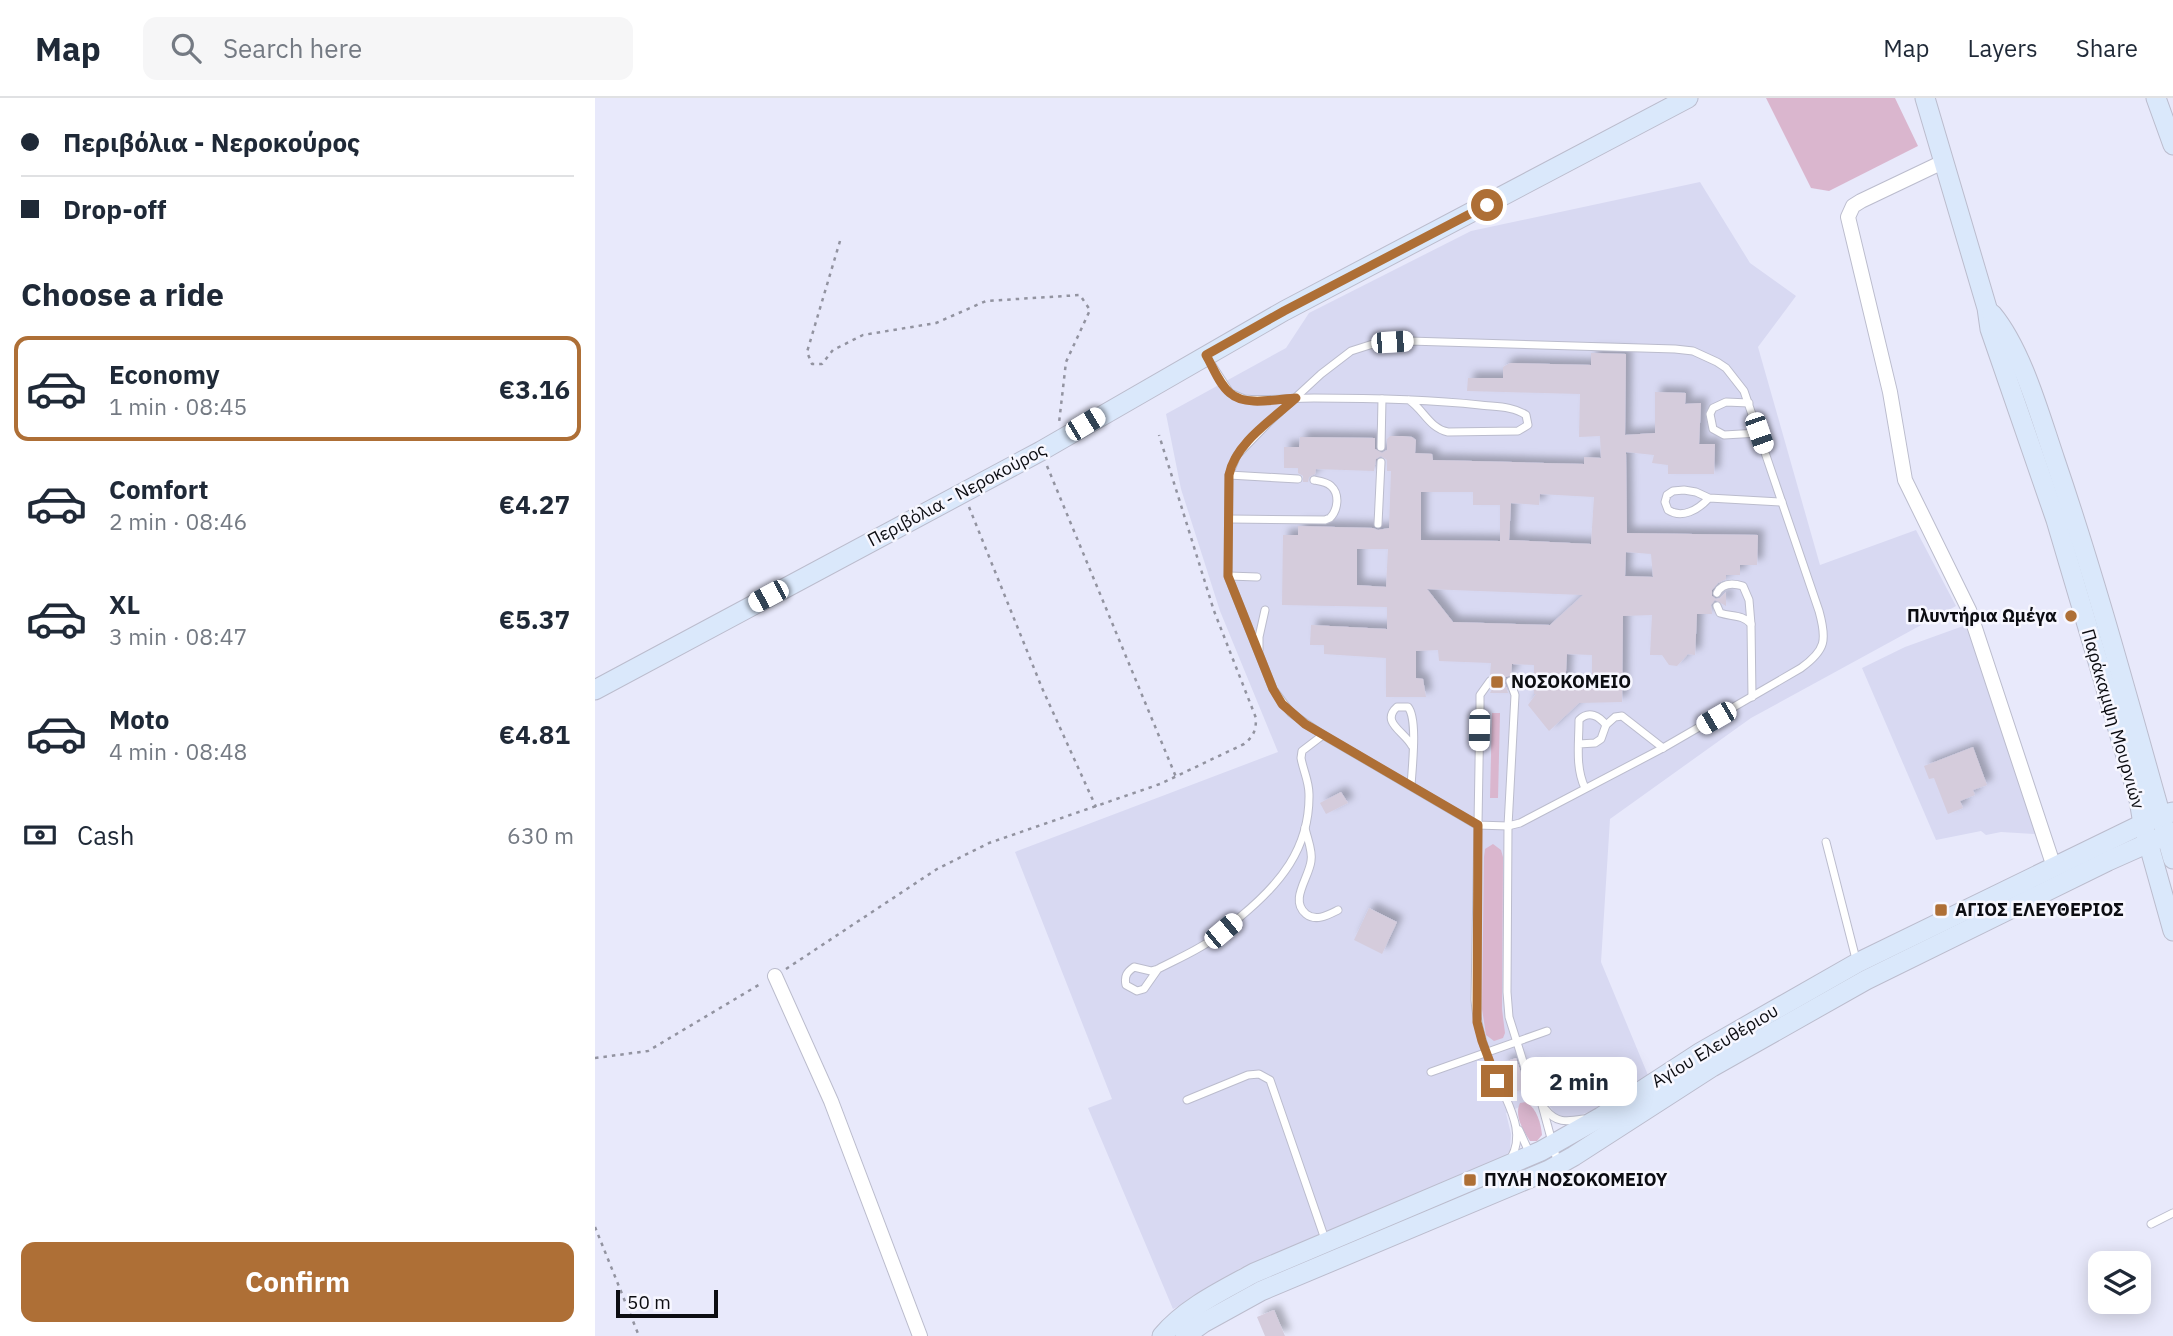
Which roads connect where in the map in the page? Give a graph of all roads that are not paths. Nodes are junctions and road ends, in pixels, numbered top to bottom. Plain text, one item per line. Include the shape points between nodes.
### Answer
1 (1688, 98) edge
2 (1925, 98) edge
3 (2156, 98) edge
4 (2173, 145) edge
5 (1945, 161) junction
6 (1206, 355) junction
7 (1296, 398) junction
8 (1382, 399) junction
9 (1409, 400) junction
10 (1749, 403) junction
11 (1759, 433) junction
12 (1381, 447) dead end
13 (1381, 462) dead end
14 (1229, 475) junction
15 (1297, 479) dead end
16 (1314, 480) dead end
17 (1709, 498) junction
18 (1782, 502) junction
19 (1230, 519) junction
20 (1378, 524) dead end
21 (1229, 576) junction
22 (1257, 578) dead end
23 (1717, 593) dead end
24 (1717, 606) dead end
25 (1265, 610) dead end
26 (1751, 624) junction
27 (1261, 661) junction
28 (1490, 681) dead end
29 (1510, 681) dead end
30 (595, 690) edge
31 (1752, 697) junction
32 (1606, 726) junction
33 (1323, 735) junction
34 (1579, 744) junction
35 (1412, 746) junction
36 (1663, 748) junction
37 (1411, 786) junction
38 (1584, 788) junction
39 (2159, 817) edge
40 (1478, 825) junction
41 (1509, 826) junction
42 (1304, 827) junction
43 (2163, 837) edge
44 (1826, 842) dead end
45 (2116, 857) junction
46 (2173, 859) edge
47 (2054, 867) junction
48 (2156, 873) junction
49 (1338, 910) dead end
50 (2173, 930) edge
51 (1857, 963) junction
52 (1158, 969) junction
53 (775, 976) road end
54 (1547, 1031) dead end
55 (1516, 1042) junction
56 (1486, 1053) junction
57 (1526, 1071) dead end
58 (1431, 1072) dead end
59 (1497, 1081) dead end
60 (1533, 1085) dead end
61 (1505, 1096) dead end
62 (1188, 1100) dead end
63 (1542, 1105) junction
64 (1601, 1116) junction
65 (1516, 1123) junction
66 (1553, 1145) junction
67 (1530, 1156) junction
68 (1558, 1165) junction
69 (1504, 1168) junction
70 (1540, 1174) junction
71 (2173, 1213) edge
72 (2151, 1224) dead end
73 (1330, 1250) junction
74 (920, 1336) edge
75 (1162, 1336) edge
76 (1185, 1336) edge

1 - 6 main road, Περιβόλια - Νεροκούρος
2 - 5 main road, Παράκαμψη Μουρνιών
3 - 4 main road
5 - 39 main road, Παράκαμψη Μουρνιών via 1990,329 2056,520 2139,800
5 - 47 street via 1861,201 1848,217 1890,392 1905,480 1969,610
6 - 7 lane via 1235,397
6 - 30 main road, Περιβόλια - Νεροκούρος via 1041,451
7 - 8 lane
7 - 10 lane via 1350,351 1375,343 1409,341 1693,351 1726,368
7 - 14 lane via 1243,447
8 - 9 lane
8 - 12 lane
9 - 9 lane via 1439,430 1518,431 1528,425 1526,415 1507,408
10 - 11 lane
10 - 11 lane via 1719,404 1713,408 1710,422 1724,435
11 - 18 lane
13 - 20 lane
14 - 15 lane
14 - 19 lane
16 - 19 lane via 1335,491 1336,508 1330,518
17 - 17 lane via 1673,491 1665,502 1668,510 1681,514 1697,509
17 - 18 lane
18 - 31 lane via 1819,611 1823,646 1801,668
19 - 21 lane
21 - 22 lane
21 - 27 lane
23 - 26 lane via 1728,584 1744,586
24 - 26 lane via 1720,613 1746,618
25 - 27 lane via 1259,637
26 - 31 lane
27 - 33 lane via 1282,704
28 - 40 lane via 1480,695
29 - 41 lane via 1515,695
31 - 36 lane
32 - 34 lane via 1601,739
32 - 34 lane via 1593,714 1583,716
32 - 36 lane via 1622,716
33 - 37 lane
33 - 42 lane via 1301,751 1309,795
34 - 38 lane
35 - 35 lane via 1412,710 1397,706 1390,719
35 - 37 lane
36 - 38 lane
37 - 40 lane
38 - 41 lane
39 - 43 main road, Παράκαμψη Μουρνιών
39 - 47 main road, Αγίου Ελευθέριου
40 - 41 lane
40 - 56 lane via 1475,1000
41 - 55 lane via 1507,992
42 - 49 lane via 1311,861 1300,905 1312,918
42 - 52 lane via 1293,860 1274,887 1210,941
43 - 45 main road, Αγίου Ελευθέριου
43 - 46 main road, Παράκαμψη Μουρνιών
43 - 48 main road, Παράκαμψη Μουρνιών
44 - 51 lane
45 - 48 main road via 2136,860
45 - 68 main road, Αγίου Ελευθέριου via 1865,980 1711,1068
47 - 51 main road, Αγίου Ελευθέριου
48 - 50 main road, Παράκαμψη Μουρνιών
51 - 64 main road, Αγίου Ελευθέριου via 1701,1052
52 - 52 lane via 1134,967 1126,985 1144,989
53 - 74 street via 831,1101
54 - 55 lane
55 - 56 lane
55 - 57 lane
56 - 58 lane
56 - 59 lane
60 - 63 lane
61 - 65 lane
62 - 73 lane via 1248,1075 1270,1080
63 - 64 lane via 1562,1122
63 - 66 lane
64 - 66 main road, Αγίου Ελευθέριου
65 - 67 lane
65 - 69 lane via 1514,1154
66 - 67 main road, Αγίου Ελευθέριου
66 - 68 lane
67 - 69 main road, Αγίου Ελευθέριου
67 - 70 lane
68 - 70 main road, Αγίου Ελευθέριου
69 - 73 main road, Αγίου Ελευθέριου
70 - 73 main road, Αγίου Ελευθέριου
71 - 72 lane
73 - 75 main road, Αγίου Ελευθέριου via 1223,1290
73 - 76 main road, Αγίου Ελευθέριου

